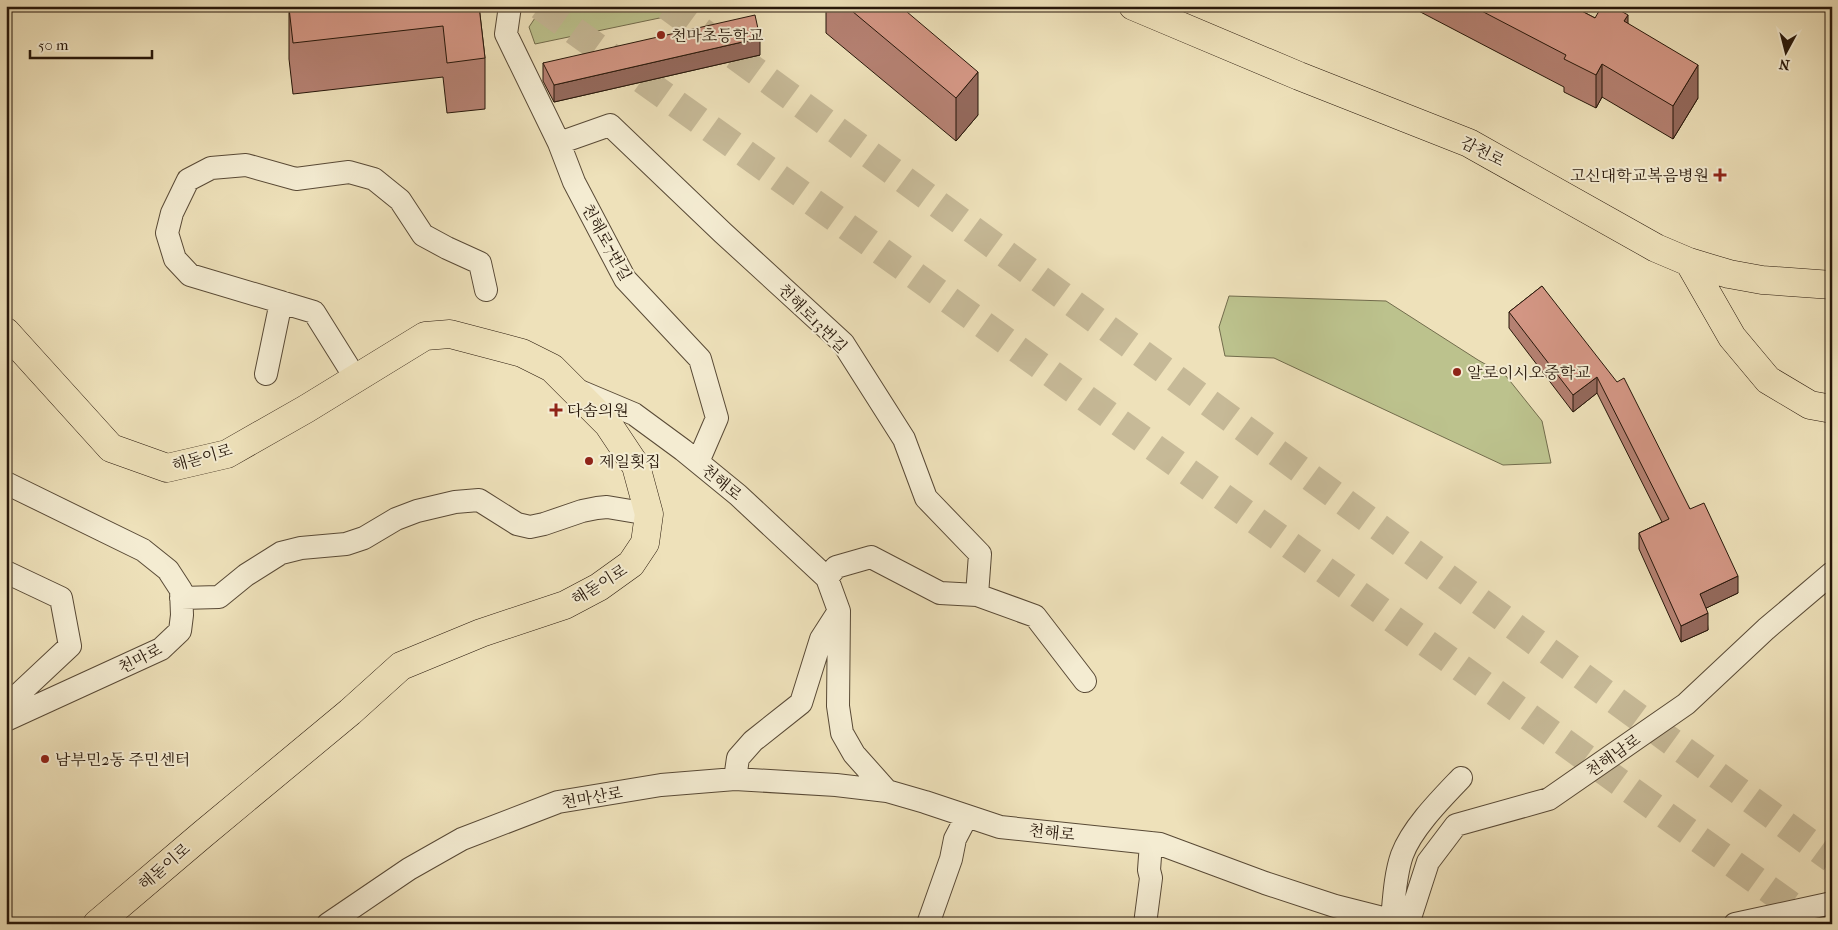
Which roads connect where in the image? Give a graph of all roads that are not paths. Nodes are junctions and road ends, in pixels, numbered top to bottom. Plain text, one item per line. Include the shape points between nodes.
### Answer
1 (510, 6) edge
2 (1133, 6) edge
3 (559, 144) junction
4 (1689, 262) junction
5 (1832, 285) edge
6 (486, 290) dead end
7 (281, 302) junction
8 (6, 332) edge
9 (266, 374) dead end
10 (356, 379) junction
11 (573, 388) junction
12 (1832, 409) edge
13 (698, 462) junction
14 (6, 483) edge
15 (648, 514) junction
16 (6, 572) edge
17 (1832, 573) edge
18 (827, 578) junction
19 (977, 596) junction
20 (181, 598) junction
21 (839, 611) junction
22 (1085, 681) dead end
23 (6, 706) edge
24 (6, 720) edge
25 (1461, 778) dead end
26 (735, 780) junction
27 (886, 791) junction
28 (967, 816) junction
29 (1151, 842) junction
30 (1832, 903) edge
31 (1402, 923) edge
32 (97, 924) edge
33 (328, 924) edge
34 (928, 924) edge
35 (1145, 924) edge
36 (1735, 924) edge

1 - 3 street, 천해로7번길 via 506,34
2 - 4 main road, 감천로 via 1469,143 1656,248
3 - 13 street, 천해로7번길 via 574,182 625,279 700,359 717,418
3 - 19 street, 천해로13번길 via 610,125 842,343 904,439 926,498 980,554
4 - 5 main road, 감천로 via 1762,280
4 - 12 main road via 1732,337 1768,380 1810,405
6 - 7 street via 480,263 423,235 400,200 374,179 349,172 296,179 246,165 211,168 188,180 172,213 167,233 175,259 190,276
7 - 9 street
7 - 10 street via 314,312
8 - 10 main road, 해돋이로 via 111,448 167,468 227,454
10 - 11 main road, 해돋이로 via 426,336 450,334 522,354 552,368
11 - 13 street, 천해로 via 634,414
11 - 15 main road, 해돋이로 via 608,424 636,466
13 - 18 street, 천해로
14 - 20 street, 천마로 via 143,550 168,570 181,590
15 - 20 street via 597,508 530,527 517,524 479,500 454,502 396,519 372,534 346,544 281,553 219,597
15 - 32 main road, 해돋이로 via 645,543 631,564 566,605 481,633 401,666
16 - 23 street via 61,598 70,646
17 - 31 street, 천해남로 via 1686,704 1549,799 1456,825 1428,862
18 - 19 street via 836,568 871,557 940,593
18 - 21 street, 천해로
19 - 22 street via 1035,616
20 - 24 street, 천마로 via 180,631 161,649
21 - 26 street via 821,639 802,703 753,741 738,758
21 - 27 street, 천해로 via 838,706 842,733 854,754
25 - 31 street via 1406,846 1399,865
26 - 27 street, 천마산로
26 - 33 street, 천마산로 via 661,785 558,802 462,839 409,869
27 - 28 street, 천해로
28 - 29 street, 천해로 via 1000,827
28 - 34 street via 955,839
29 - 31 street, 천해로 via 1326,903
29 - 35 street via 1151,878
30 - 36 street

